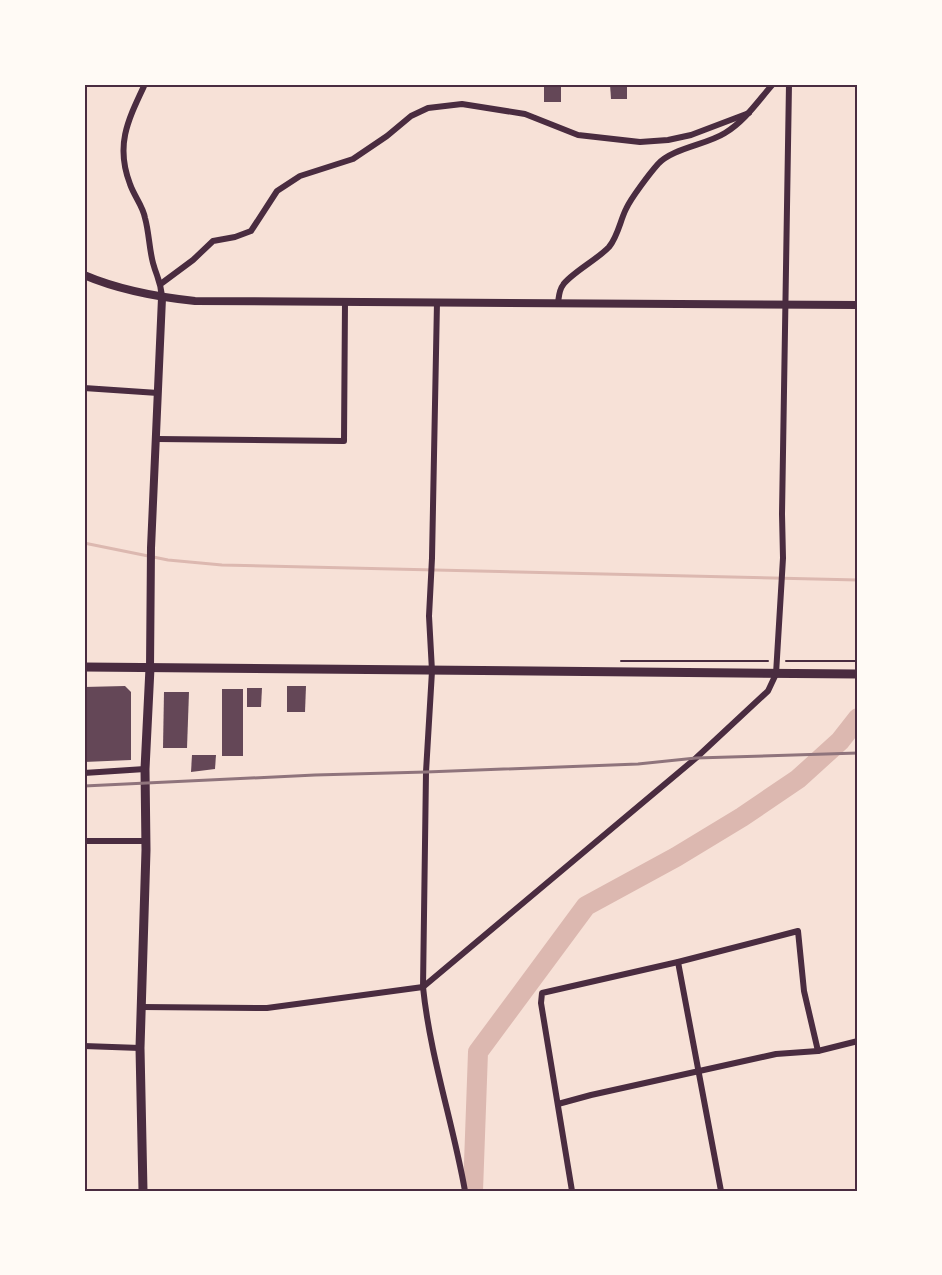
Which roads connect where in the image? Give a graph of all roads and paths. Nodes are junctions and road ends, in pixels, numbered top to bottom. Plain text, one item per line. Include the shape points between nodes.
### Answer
1 (145, 84) edge
2 (773, 84) edge
3 (789, 84) edge
4 (749, 113) junction
5 (84, 275) edge
6 (162, 284) junction
7 (162, 298) junction
8 (345, 302) junction
9 (437, 302) junction
10 (558, 303) junction
11 (787, 305) junction
12 (858, 305) edge
13 (84, 388) edge
14 (158, 393) junction
15 (156, 439) junction
16 (84, 667) edge
17 (150, 668) junction
18 (432, 671) junction
19 (777, 674) junction
20 (858, 674) edge
21 (145, 769) junction
22 (84, 773) edge
23 (84, 841) edge
24 (146, 841) junction
25 (678, 962) junction
26 (423, 987) junction
27 (142, 1007) junction
28 (858, 1041) edge
29 (84, 1046) edge
30 (140, 1048) junction
31 (818, 1051) junction
32 (699, 1071) junction
33 (558, 1104) junction
34 (143, 1191) edge
35 (465, 1191) edge
36 (572, 1191) edge
37 (721, 1191) edge

1 - 6 street via 128,118 123,163 145,216 153,264
2 - 4 street
3 - 11 street
4 - 6 street via 691,135 640,142 578,135 525,114 462,104 428,108 353,159 292,181 277,191 251,231 213,241
4 - 10 street via 726,133 659,163 626,208 610,246 564,283
5 - 7 street
6 - 7 street
7 - 8 street
7 - 14 street
8 - 9 street
8 - 15 street via 344,441
9 - 10 street
9 - 18 street via 429,616
10 - 11 street
11 - 12 street
11 - 19 street
13 - 14 street
14 - 15 street
15 - 17 street
16 - 17 main road
17 - 18 main road
17 - 21 main road
18 - 19 main road
18 - 26 street
19 - 20 main road
19 - 26 street via 768,691 696,758
21 - 22 street
21 - 24 main road
23 - 24 street
24 - 27 main road
25 - 31 street via 798,931 804,991
25 - 32 street
25 - 33 street via 542,993
26 - 27 street via 267,1008
26 - 35 street
27 - 30 main road
28 - 31 street
29 - 30 street
30 - 34 main road
31 - 32 street via 776,1054
32 - 33 street
32 - 37 street
33 - 36 street

